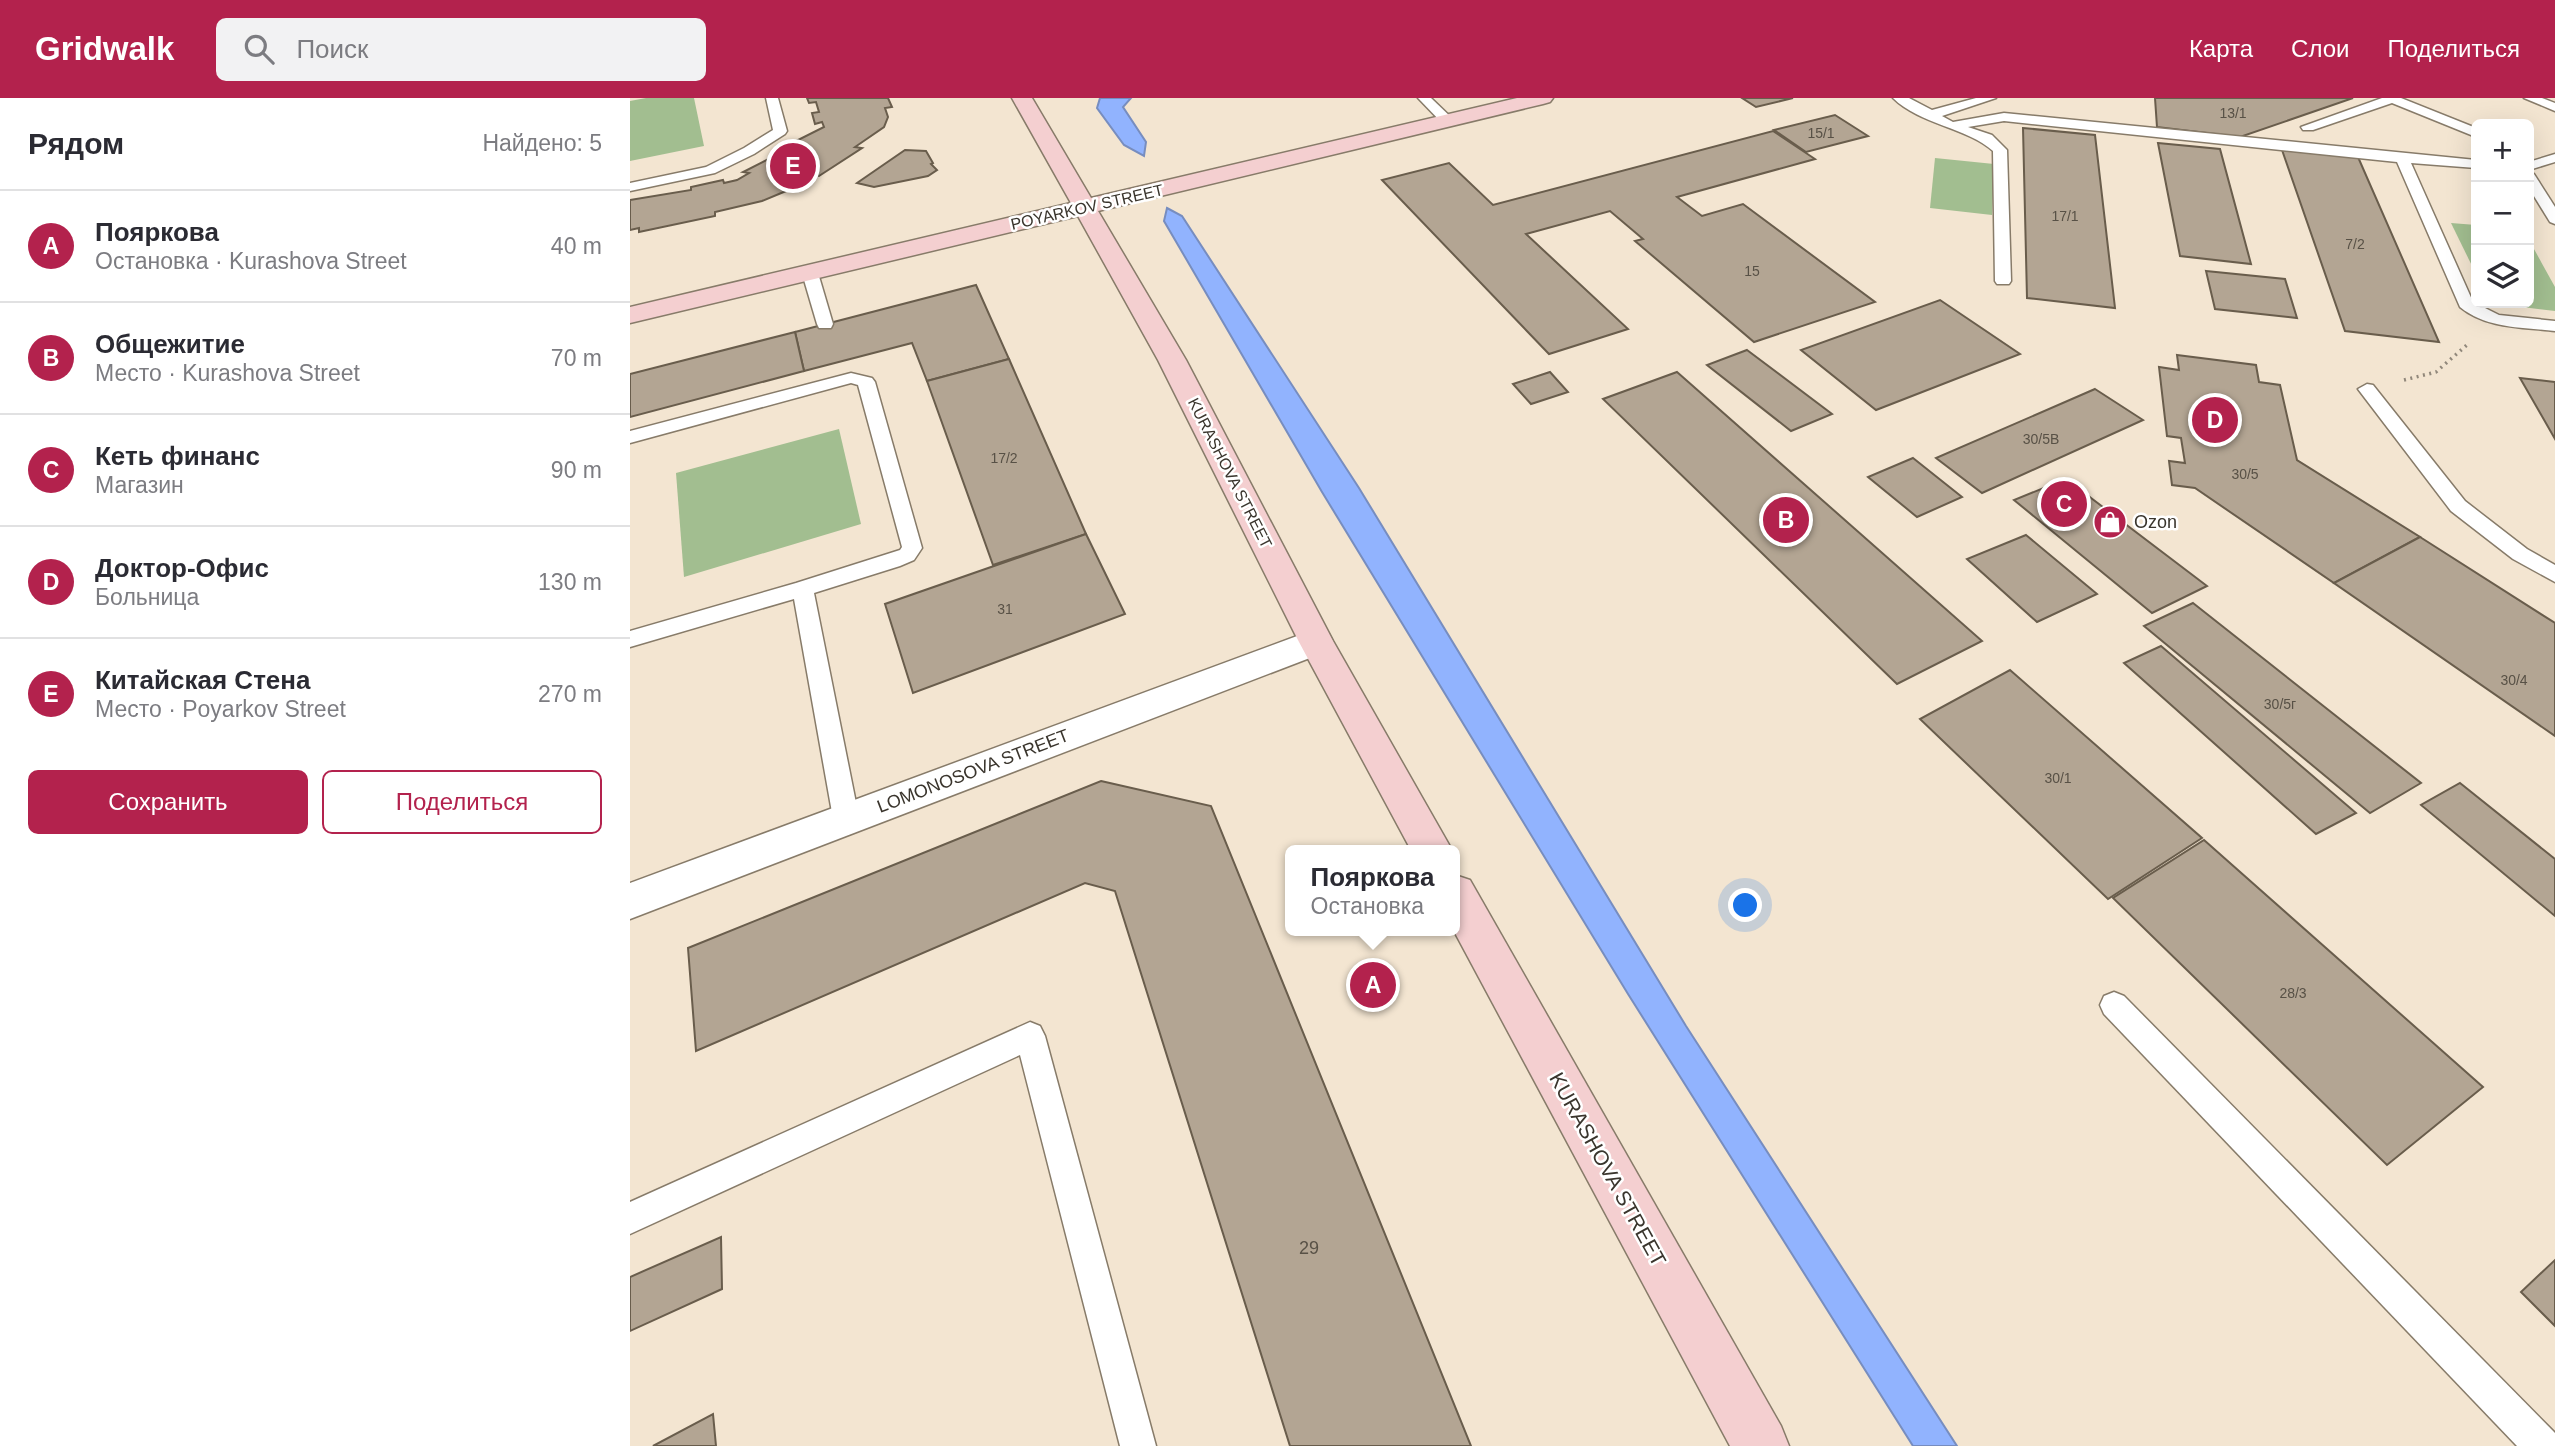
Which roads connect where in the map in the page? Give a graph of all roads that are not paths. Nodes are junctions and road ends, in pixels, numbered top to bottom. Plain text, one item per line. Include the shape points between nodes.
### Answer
1 (772, 98) edge
2 (1022, 98) edge
3 (1424, 98) edge
4 (1543, 98) edge
5 (1899, 98) edge
6 (1990, 98) edge
7 (2530, 98) edge
8 (2393, 99) edge
9 (2555, 107) edge
10 (1930, 114) junction
11 (1448, 121) junction
12 (1951, 126) junction
13 (2308, 127) dead end
14 (2471, 131) edge
15 (2402, 158) junction
16 (2471, 164) edge
17 (2532, 182) edge
18 (630, 187) edge
19 (1086, 209) junction
20 (2555, 219) edge
21 (810, 273) junction
22 (2003, 281) dead end
23 (630, 315) edge
24 (825, 324) dead end
25 (2555, 326) edge
26 (2367, 389) road end
27 (630, 437) edge
28 (2555, 575) edge
29 (803, 589) junction
30 (630, 639) edge
31 (1316, 642) junction
32 (846, 818) junction
33 (1429, 845) edge
34 (630, 901) edge
35 (1460, 902) edge
36 (2114, 1005) dead end
37 (630, 1219) edge
38 (1138, 1446) edge
39 (1761, 1446) edge
40 (2542, 1446) edge

1 - 18 lane via 780,131 749,151 710,170
2 - 19 street, KURASHOVA STREET
3 - 11 lane
4 - 11 street, POYARKOV STREET
5 - 10 lane
6 - 10 lane
7 - 9 lane
8 - 13 lane
8 - 14 lane
10 - 12 lane
11 - 19 street, POYARKOV STREET
12 - 15 lane via 2004,117
12 - 22 lane via 1987,138 2000,150
15 - 16 lane
15 - 25 lane via 2466,304 2475,312 2503,319
17 - 20 lane
19 - 21 street, POYARKOV STREET
19 - 31 street, KURASHOVA STREET via 1172,360
21 - 23 street, POYARKOV STREET
21 - 24 lane
26 - 28 lane via 2458,506 2519,554
27 - 29 lane via 839,372 866,382 912,548 893,561
29 - 30 lane
29 - 32 lane
31 - 32 street, LOMONOSOVA STREET
31 - 33 street, KURASHOVA STREET
32 - 34 street, LOMONOSOVA STREET
35 - 39 street, KURASHOVA STREET
36 - 40 lane
37 - 38 lane via 1030,1036

